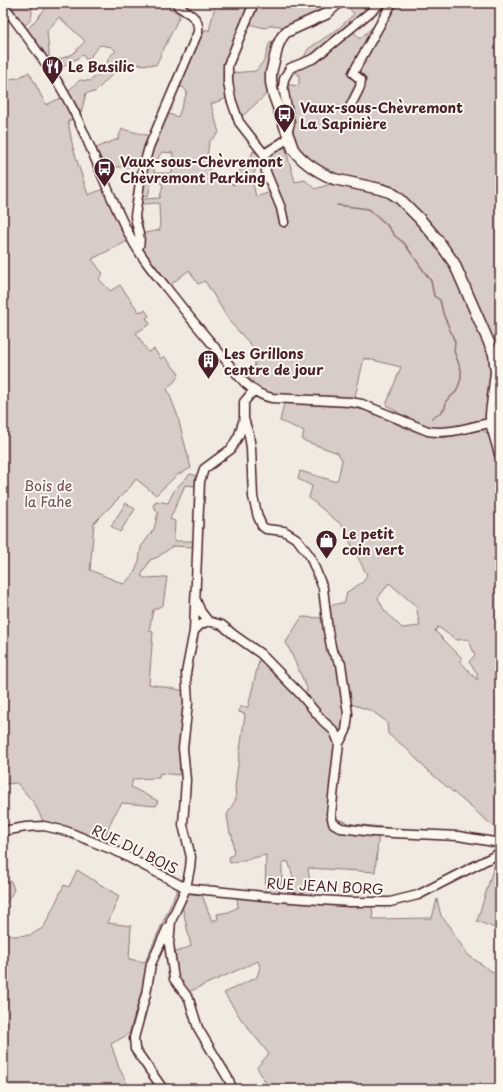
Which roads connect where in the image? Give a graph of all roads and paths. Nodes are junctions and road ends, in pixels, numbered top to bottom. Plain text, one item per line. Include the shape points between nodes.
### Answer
1 (179, 3) edge
2 (254, 3) edge
3 (338, 3) edge
4 (381, 3) edge
5 (392, 3) edge
6 (3, 5) edge
7 (349, 110) dead end
8 (288, 135) junction
9 (264, 154) junction
10 (284, 222) dead end
11 (138, 249) junction
12 (498, 369) edge
13 (254, 390) junction
14 (244, 419) junction
15 (491, 423) junction
16 (500, 454) edge
17 (194, 598) junction
18 (208, 621) junction
19 (194, 631) junction
20 (339, 743) junction
21 (3, 831) edge
22 (499, 843) edge
23 (499, 854) edge
24 (186, 888) junction
25 (171, 921) junction
26 (163, 1089) edge
27 (232, 1089) edge

1 - 11 street via 178,6 197,20 198,32 149,147 141,176 135,216 140,241
2 - 9 street via 228,65 228,82 239,122
3 - 8 main road via 326,14 286,32 278,45 271,82
4 - 8 street via 315,58 290,68 282,87 290,123
5 - 7 street via 353,73 361,80
6 - 11 street via 51,70 70,103 115,205
8 - 9 street
8 - 12 main road via 299,157 316,170 334,179 390,192 420,218 446,250 460,274 492,346
9 - 10 street via 266,172
11 - 13 street via 188,316 240,378
12 - 15 main road
13 - 14 street via 244,402
13 - 15 street via 272,398 362,404 438,433
14 - 17 street via 231,449 204,469 200,481
14 - 20 street via 251,448 253,497 262,526 266,529 284,531 298,539 310,556 323,588 328,631 332,651 341,664 348,714 346,731
15 - 16 main road
17 - 18 street
17 - 19 street
18 - 19 street
18 - 20 street via 222,625 261,654 334,731
19 - 24 street via 186,673 188,704 183,748 186,780 184,825 190,862
20 - 22 street via 331,814 333,823 341,828 373,832 458,836
21 - 24 street, RUE DU BOIS via 44,826 66,832 118,852
22 - 23 street
23 - 24 street, RUE JEAN BORG via 418,895 390,902 350,902
24 - 25 street
25 - 26 street via 151,964 134,1038 135,1049
25 - 27 street via 169,944 174,979 189,999 198,1028

